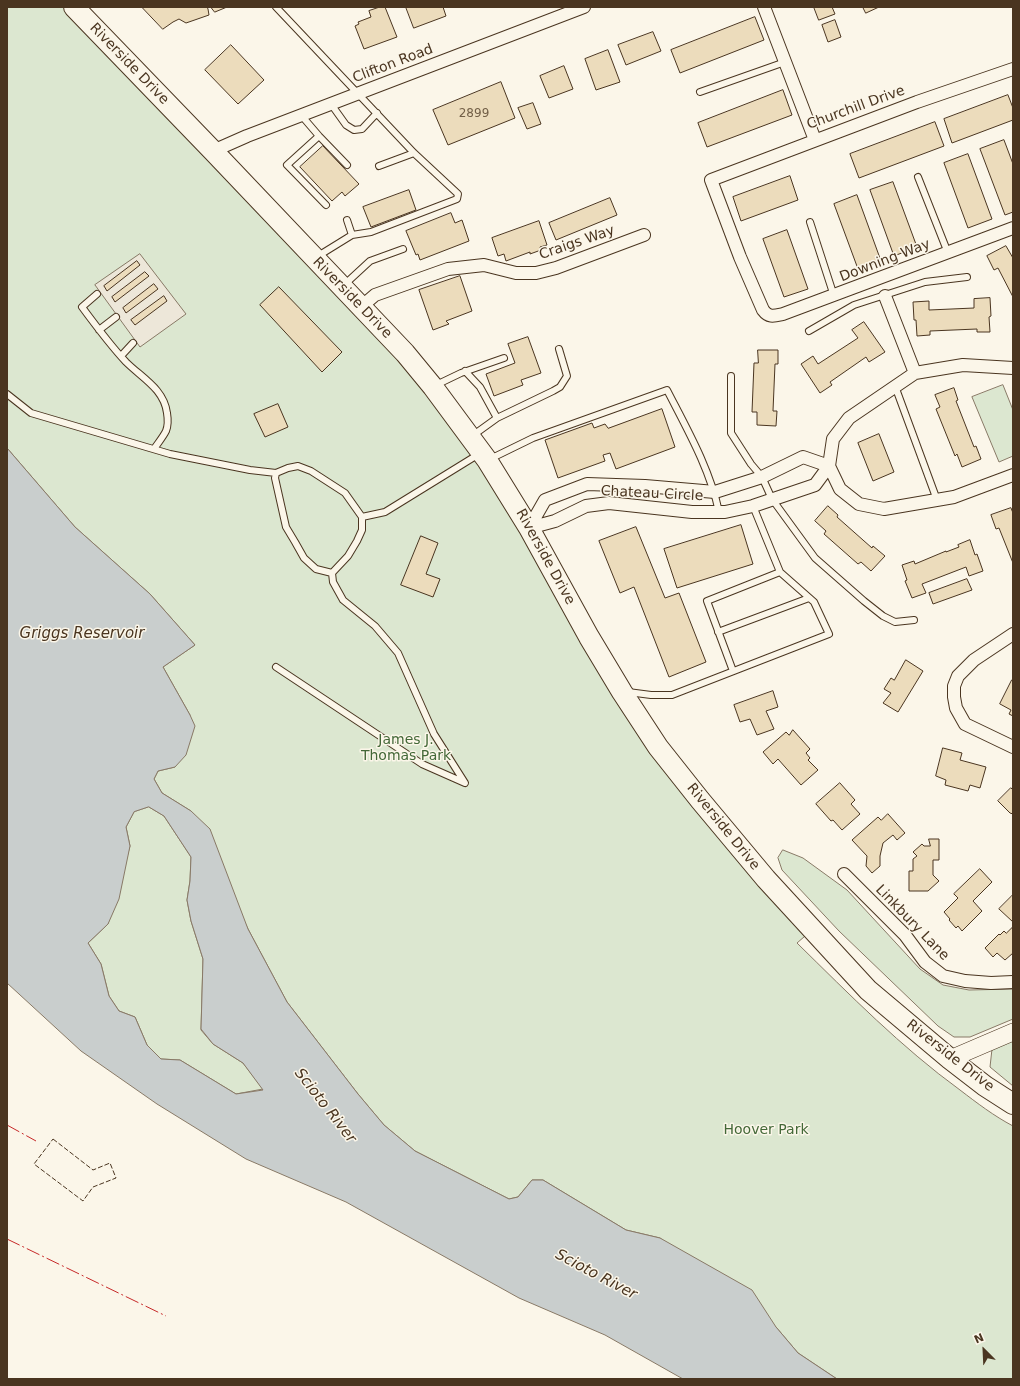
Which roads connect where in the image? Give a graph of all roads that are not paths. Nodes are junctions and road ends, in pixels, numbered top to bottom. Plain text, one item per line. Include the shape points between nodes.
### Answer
1 (74, 7) edge
2 (276, 7) edge
3 (584, 7) edge
4 (764, 7) edge
5 (785, 62) junction
6 (1013, 69) edge
7 (700, 92) dead end
8 (358, 93) junction
9 (331, 104) junction
10 (377, 113) junction
11 (301, 115) junction
12 (319, 136) junction
13 (815, 140) junction
14 (214, 151) junction
15 (414, 153) junction
16 (347, 165) dead end
17 (379, 166) dead end
18 (918, 177) dead end
19 (326, 206) dead end
20 (347, 220) dead end
21 (810, 222) dead end
22 (1013, 228) edge
23 (352, 235) junction
24 (644, 235) dead end
25 (403, 249) dead end
26 (948, 253) junction
27 (314, 258) junction
28 (967, 277) dead end
29 (342, 288) junction
30 (97, 294) dead end
31 (834, 296) junction
32 (885, 296) junction
33 (361, 307) junction
34 (766, 314) joint
35 (116, 317) dead end
36 (99, 330) junction
37 (809, 331) dead end
38 (133, 343) dead end
39 (559, 349) dead end
40 (121, 356) junction
41 (504, 358) dead end
42 (1013, 368) edge
43 (466, 371) junction
44 (915, 373) junction
45 (731, 376) dead end
46 (895, 386) junction
47 (432, 387) junction
48 (7, 394) edge
49 (497, 418) junction
50 (154, 449) junction
51 (480, 450) junction
52 (829, 466) junction
53 (276, 473) junction
54 (1013, 475) edge
55 (762, 477) junction
56 (715, 492) junction
57 (772, 499) junction
58 (937, 500) junction
59 (753, 506) junction
60 (719, 512) junction
61 (362, 517) junction
62 (529, 528) junction
63 (780, 572) junction
64 (332, 573) junction
65 (809, 598) junction
66 (914, 620) dead end
67 (718, 632) junction
68 (1013, 634) edge
69 (276, 667) dead end
70 (733, 672) junction
71 (622, 692) junction
72 (1013, 747) edge
73 (844, 874) dead end
74 (1013, 982) edge
75 (1013, 1032) edge
76 (950, 1059) junction
77 (1013, 1104) edge

1 - 14 main road, Riverside Drive
2 - 8 lane
3 - 8 street, Clifton Road
4 - 5 street
5 - 7 lane
5 - 13 street
6 - 13 street, Churchill Drive
8 - 9 street, Clifton Road
8 - 10 lane
9 - 10 lane via 346,125 354,130 362,129
9 - 11 street, Clifton Road
10 - 15 lane
11 - 12 lane
11 - 14 street, Clifton Road
12 - 16 lane
12 - 19 lane via 287,165
13 - 34 street, Churchill Drive via 711,180 740,257
14 - 27 main road, Riverside Drive
15 - 17 lane
15 - 23 lane via 458,194 457,199 371,232
18 - 26 lane
20 - 23 lane
21 - 31 lane
22 - 26 street, Downing Way
23 - 27 lane
24 - 33 street, Craigs Way via 536,273 516,273 484,266 448,269 375,294
25 - 29 lane via 370,261
26 - 31 street, Downing Way
27 - 29 main road, Riverside Drive
28 - 32 lane via 925,282
29 - 33 main road, Riverside Drive
30 - 36 lane via 82,307
31 - 34 street, Downing Way via 783,314 770,317
32 - 37 lane via 854,306
32 - 44 street
33 - 47 main road, Riverside Drive via 405,353
35 - 36 lane
36 - 40 lane
38 - 40 lane
39 - 49 lane via 567,376 560,387
40 - 50 lane via 156,388 166,406 166,431
41 - 43 lane
42 - 44 street, Chateau Circle via 963,365
43 - 47 lane
43 - 49 lane via 480,387
44 - 46 street, Chateau Circle
45 - 55 lane via 731,433
46 - 52 street, Chateau Circle via 849,418 833,439
46 - 58 lane
47 - 51 main road, Riverside Drive
48 - 50 lane via 31,413
49 - 51 lane
50 - 53 lane via 243,469
51 - 56 lane via 532,438 667,390 706,468
51 - 61 lane via 385,512
51 - 62 main road, Riverside Drive
52 - 55 street, Chateau Circle via 803,457
52 - 57 street, Chateau Circle via 815,485
52 - 58 street via 840,489 859,504 884,509
53 - 61 lane via 298,466 311,471 345,493
53 - 64 lane via 286,527 304,558 316,568
54 - 58 street via 954,497
55 - 56 street, Chateau Circle
55 - 57 lane
56 - 60 lane
56 - 62 street, Chateau Circle via 587,484 545,500
57 - 59 street, Chateau Circle
57 - 66 lane via 815,558 864,601 883,616 896,622
59 - 60 street, Chateau Circle
59 - 63 lane
60 - 62 street, Chateau Circle via 692,512 609,503 586,506 555,521
61 - 64 lane via 362,530 357,541 348,556
62 - 71 main road, Riverside Drive
63 - 65 lane
63 - 67 lane via 707,601
64 - 69 lane via 333,582 343,600 375,626 398,653 434,734 465,783 422,764
65 - 67 lane
65 - 70 lane via 814,602 829,634
67 - 70 lane
68 - 72 street via 974,660 958,676 954,686 954,697 956,708 965,724
70 - 71 lane via 672,695
71 - 76 main road, Riverside Drive via 663,753 766,879 868,990
73 - 74 street, Linkbury Lane via 905,935 925,962 943,976 965,981
75 - 76 street
76 - 77 main road, Riverside Drive

